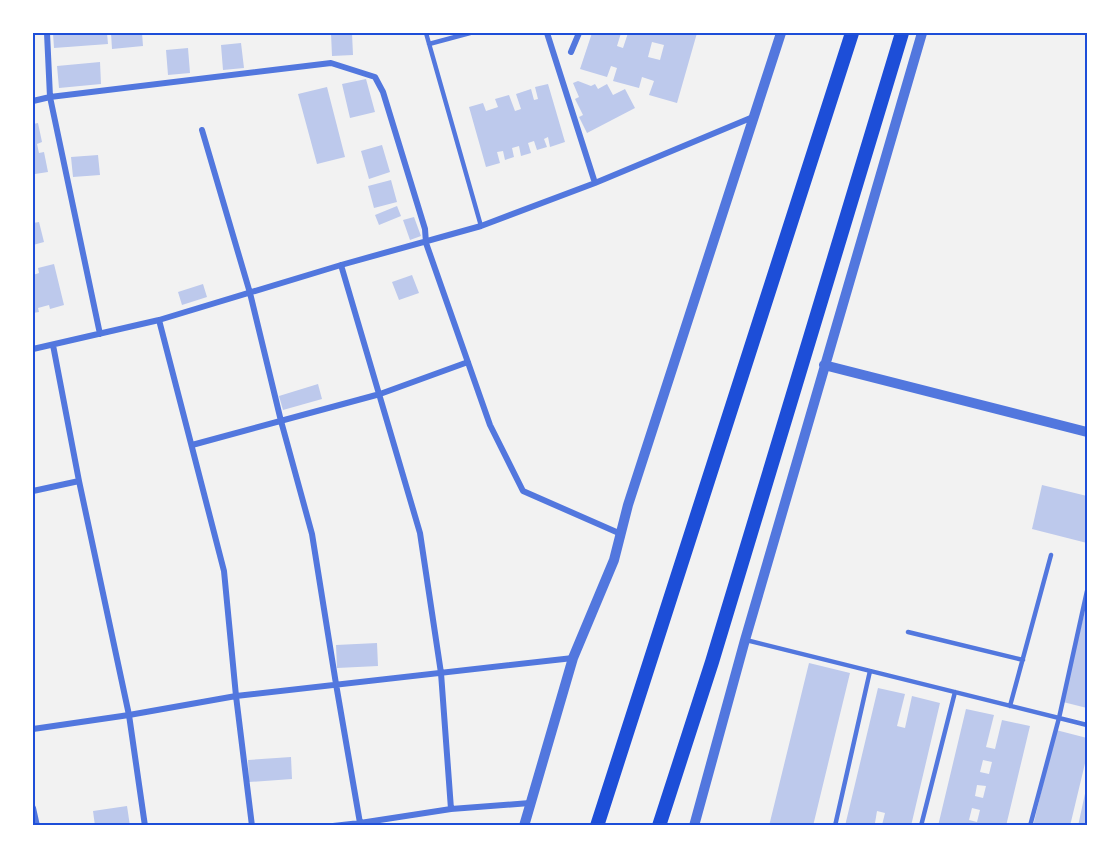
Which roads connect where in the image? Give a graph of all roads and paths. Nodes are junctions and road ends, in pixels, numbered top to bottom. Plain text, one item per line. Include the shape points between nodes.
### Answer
1 (47, 33) edge
2 (426, 33) edge
3 (470, 33) edge
4 (547, 33) edge
5 (579, 33) edge
6 (780, 33) edge
7 (852, 33) edge
8 (902, 33) edge
9 (922, 33) edge
10 (429, 44) junction
11 (571, 51) dead end
12 (50, 97) junction
13 (33, 102) edge
14 (753, 117) junction
15 (202, 130) dead end
16 (595, 183) junction
17 (482, 226) junction
18 (426, 243) junction
19 (341, 265) junction
20 (250, 293) junction
21 (159, 320) junction
22 (100, 334) junction
23 (53, 345) junction
24 (33, 349) edge
25 (468, 362) junction
26 (824, 365) junction
27 (380, 393) junction
28 (281, 421) junction
29 (1087, 432) edge
30 (192, 445) junction
31 (79, 480) junction
32 (33, 491) edge
33 (621, 534) junction
34 (1051, 555) dead end
35 (1087, 591) edge
36 (908, 632) dead end
37 (745, 640) junction
38 (573, 658) junction
39 (1023, 660) junction
40 (870, 671) junction
41 (441, 673) junction
42 (336, 684) junction
43 (955, 692) junction
44 (236, 696) junction
45 (1010, 706) junction
46 (129, 715) junction
47 (1059, 718) junction
48 (1087, 725) edge
49 (33, 729) edge
50 (530, 803) junction
51 (33, 808) edge
52 (451, 809) junction
53 (360, 825) edge
54 (37, 826) edge
55 (145, 826) edge
56 (252, 826) edge
57 (333, 826) edge
58 (524, 826) edge
59 (597, 826) edge
60 (659, 826) edge
61 (694, 826) edge
62 (836, 826) edge
63 (921, 826) edge
64 (1030, 826) edge

1 - 12 street
2 - 10 lane
3 - 10 lane
4 - 16 street
5 - 11 street
6 - 14 street
7 - 59 highway
8 - 60 highway
9 - 26 street
10 - 17 lane
12 - 13 street
12 - 18 street via 331,63 375,77 387,103
12 - 22 street
14 - 16 street
14 - 33 street
15 - 20 street
16 - 17 street
17 - 18 street
18 - 19 street
18 - 25 street
19 - 20 street
19 - 27 street
20 - 21 street
20 - 28 street
21 - 22 street
21 - 30 street
22 - 23 street
23 - 24 street
23 - 31 street
25 - 27 street
25 - 33 street via 490,425 523,491
26 - 29 street
26 - 37 street
27 - 28 street
27 - 41 street via 420,533
28 - 30 street
28 - 42 street via 312,534
30 - 44 street via 224,571
31 - 32 street
31 - 46 street
33 - 38 street
34 - 39 lane
35 - 47 lane
36 - 39 lane
37 - 40 lane
37 - 61 street
38 - 41 street
38 - 50 street
39 - 45 lane
40 - 43 lane
40 - 62 lane
41 - 42 street
41 - 52 street
42 - 44 street
42 - 53 street
43 - 45 lane
43 - 63 lane
44 - 46 street
44 - 56 street
45 - 47 lane
46 - 49 street
46 - 55 street
47 - 48 lane
47 - 64 lane
50 - 52 street
50 - 58 street
51 - 54 street
52 - 53 street
53 - 57 street

